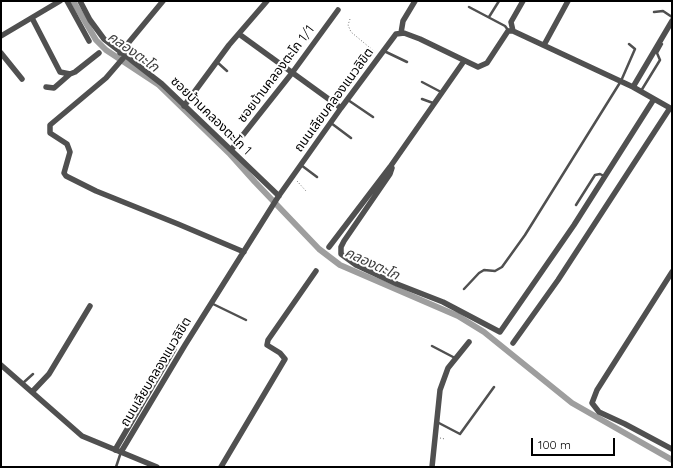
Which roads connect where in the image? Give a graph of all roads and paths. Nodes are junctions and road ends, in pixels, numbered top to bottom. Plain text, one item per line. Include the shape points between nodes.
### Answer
1 (60, 1) edge
2 (67, 1) edge
3 (80, 1) edge
4 (163, 1) edge
5 (267, 1) edge
6 (415, 1) edge
7 (499, 1) edge
8 (523, 1) edge
9 (568, 1) edge
10 (469, 7) dead end
11 (338, 10) dead end
12 (654, 12) dead end
13 (489, 17) junction
14 (672, 17) edge
15 (32, 18) junction
16 (350, 19) dead end
17 (672, 21) edge
18 (511, 31) junction
19 (401, 33) junction
20 (239, 34) junction
21 (1, 36) edge
22 (664, 39) dead end
23 (90, 41) dead end
24 (629, 44) dead end
25 (544, 45) junction
26 (120, 52) junction
27 (1, 53) edge
28 (99, 53) dead end
29 (382, 54) junction
30 (125, 57) junction
31 (464, 61) junction
32 (216, 62) junction
33 (408, 62) dead end
34 (228, 71) dead end
35 (292, 73) junction
36 (70, 74) junction
37 (22, 80) dead end
38 (621, 81) junction
39 (422, 82) dead end
40 (46, 87) dead end
41 (633, 87) junction
42 (641, 91) junction
43 (442, 93) junction
44 (347, 99) junction
45 (422, 99) dead end
46 (654, 99) junction
47 (435, 103) junction
48 (184, 106) junction
49 (341, 108) junction
50 (671, 109) edge
51 (373, 117) dead end
52 (330, 123) junction
53 (352, 138) dead end
54 (231, 150) junction
55 (301, 164) junction
56 (390, 167) junction
57 (293, 176) junction
58 (605, 176) junction
59 (317, 177) dead end
60 (306, 191) dead end
61 (278, 197) junction
62 (576, 206) dead end
63 (329, 247) dead end
64 (244, 252) junction
65 (316, 271) dead end
66 (672, 272) edge
67 (464, 289) dead end
68 (210, 303) junction
69 (90, 306) dead end
70 (246, 320) dead end
71 (469, 342) dead end
72 (513, 343) dead end
73 (432, 346) dead end
74 (174, 349) dead end
75 (455, 358) junction
76 (1, 365) edge
77 (33, 374) dead end
78 (158, 375) junction
79 (165, 378) junction
80 (22, 383) junction
81 (494, 387) dead end
82 (32, 392) junction
83 (436, 421) junction
84 (672, 449) edge
85 (115, 450) junction
86 (121, 452) junction
87 (116, 467) edge
88 (157, 467) edge
89 (221, 467) edge
90 (432, 467) edge

1 - 15 street
2 - 23 street
3 - 26 street, ซอยบ้านคลองตะโก 1 via 104,39
4 - 26 street
5 - 20 street
6 - 19 street via 404,21
7 - 13 lane
8 - 18 street via 512,22
9 - 25 street
10 - 13 lane
11 - 35 street, ซอยบ้านคลองตะโก 1/1
12 - 14 lane via 663,11
13 - 18 lane
15 - 21 street
15 - 36 street via 60,72
16 - 29 path via 348,25 351,32
17 - 41 street
18 - 25 street
18 - 31 street via 487,63 478,67
19 - 29 street, ถนนเลียบคลองแนวลิขิต via 396,34
19 - 31 street via 420,39
20 - 32 street
20 - 35 street
22 - 42 lane via 657,53 660,60
24 - 38 lane via 636,49
25 - 38 street
26 - 30 street, ซอยบ้านคลองตะโก 1
27 - 37 street
28 - 36 street
29 - 33 lane
29 - 44 street, ถนนเลียบคลองแนวลิขิต
30 - 48 street, ซอยบ้านคลองตะโก 1 via 162,84
30 - 64 street via 106,78 50,125 50,133 67,144 70,152 64,173 96,191
31 - 43 street
32 - 34 lane
32 - 48 street
35 - 49 street
35 - 54 street, ซอยบ้านคลองตะโก 1/1
36 - 40 street via 54,88
38 - 41 street
38 - 67 lane via 507,261 495,271 484,270 479,273
39 - 43 lane
41 - 42 street
42 - 46 street
43 - 47 street
44 - 49 street, ถนนเลียบคลองแนวลิขิต
44 - 51 lane
45 - 47 lane
46 - 50 street
46 - 58 street
47 - 56 street
48 - 54 street, ซอยบ้านคลองตะโก 1
49 - 52 street, ถนนเลียบคลองแนวลิขิต
50 - 72 street via 558,280
52 - 53 lane
52 - 55 street, ถนนเลียบคลองแนวลิขิต
54 - 61 street, ซอยบ้านคลองตะโก 1
55 - 57 street, ถนนเลียบคลองแนวลิขิต
55 - 59 lane
56 - 58 street via 390,174 344,241 341,254 356,265 443,302 500,332
56 - 63 street
57 - 60 path
57 - 61 street, ถนนเลียบคลองแนวลิขิต
58 - 62 lane via 595,175
61 - 64 street, ถนนเลียบคลองแนวลิขิต
64 - 68 street, ถนนเลียบคลองแนวลิขิต
65 - 89 street via 268,340 267,345 285,359
66 - 84 street via 597,390 592,403 599,412
68 - 70 lane
68 - 79 street, ถนนเลียบคลองแนวลิขิต
69 - 82 street via 49,374
71 - 75 street
73 - 75 lane
74 - 78 street
75 - 83 street via 443,380
76 - 80 street
77 - 80 lane
78 - 79 street
78 - 85 street
79 - 86 street, ถนนเลียบคลองแนวลิขิต
80 - 82 street
81 - 83 lane via 460,434
82 - 85 street via 82,436
83 - 90 street
85 - 86 street
86 - 87 lane
86 - 88 street

